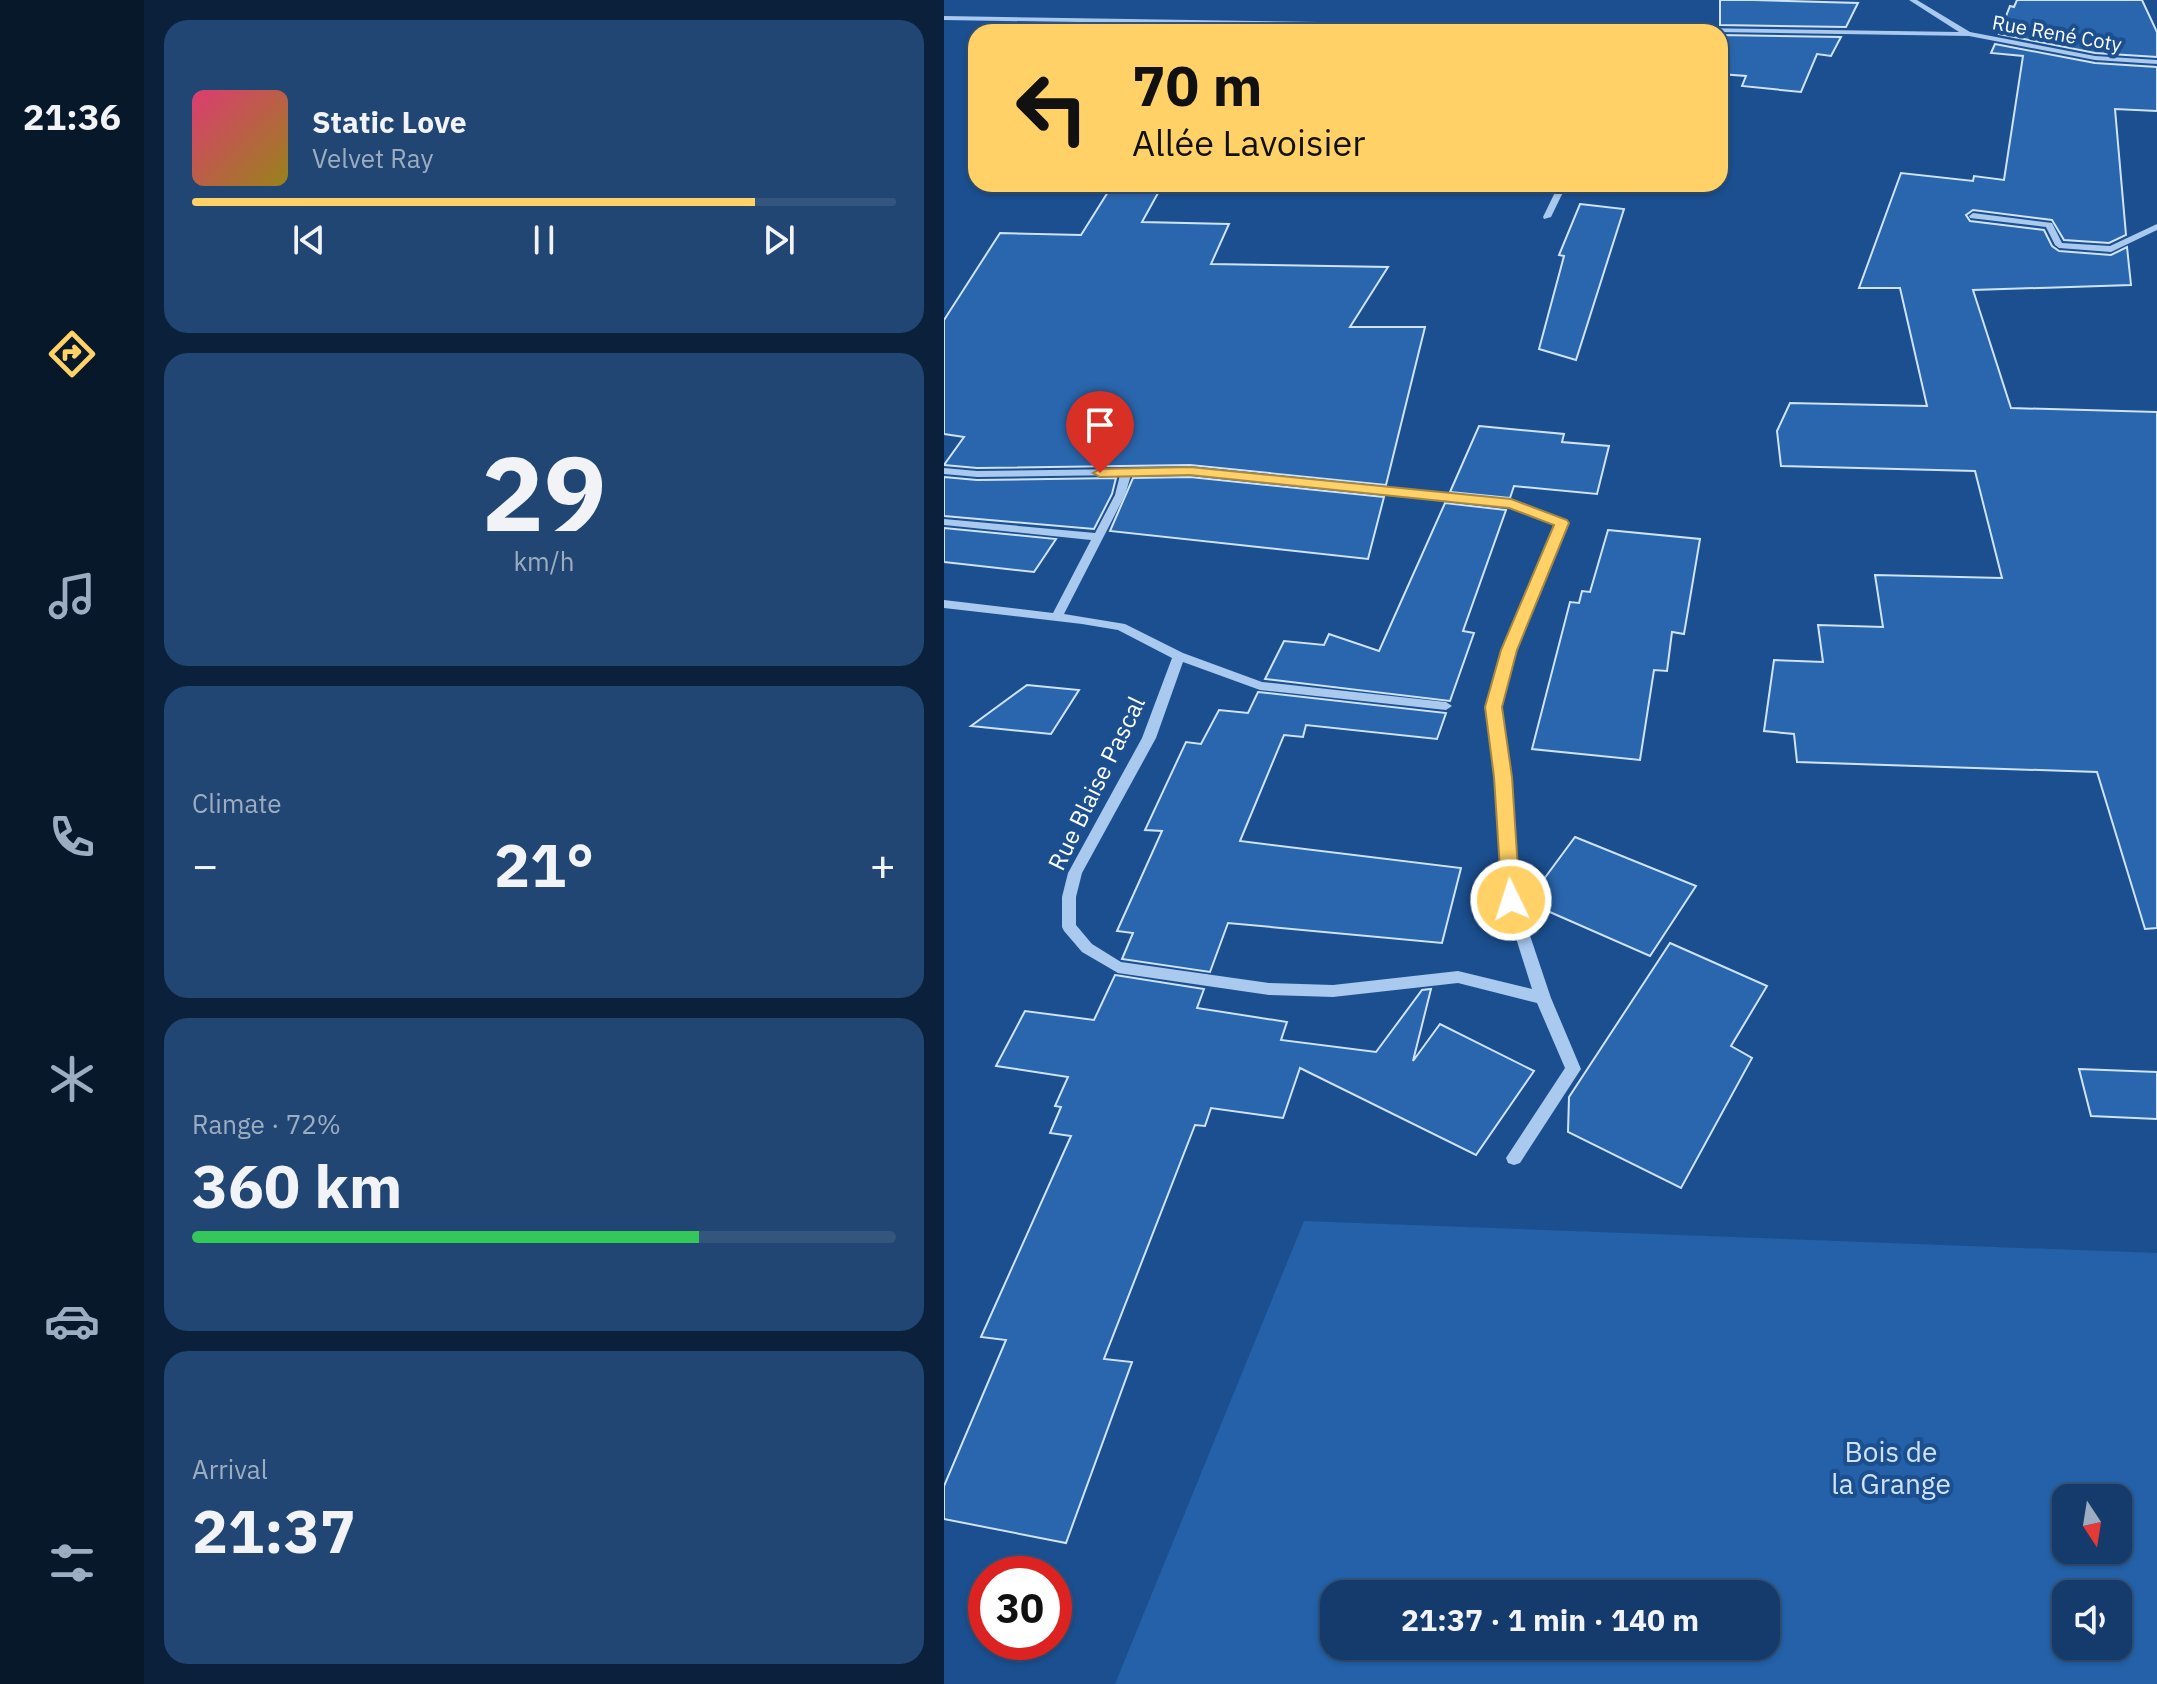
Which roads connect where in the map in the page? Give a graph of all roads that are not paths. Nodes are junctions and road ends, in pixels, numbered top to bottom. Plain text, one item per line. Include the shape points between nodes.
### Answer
1 (1912, 0) edge
2 (944, 18) edge
3 (1290, 24) edge
4 (1728, 31) edge
5 (1969, 34) junction
6 (2157, 62) edge
7 (1559, 192) edge
8 (1973, 216) dead end
9 (1547, 217) dead end
10 (2157, 227) edge
11 (944, 471) edge
12 (1126, 472) junction
13 (944, 522) edge
14 (1098, 537) junction
15 (944, 604) edge
16 (1057, 617) junction
17 (1179, 656) junction
18 (1446, 706) dead end
19 (1543, 998) junction
20 (1514, 1158) dead end

1 - 5 street
2 - 3 street, Rue René Coty
4 - 5 street, Rue René Coty
5 - 6 street, Rue René Coty via 2095,58
7 - 9 street
8 - 10 street via 2049,225 2059,245 2111,249
11 - 12 street
12 - 14 street
12 - 19 street via 1190,471 1511,504 1562,523 1509,650 1493,707 1511,900
13 - 14 street
14 - 16 street
15 - 16 street
16 - 17 street via 1121,627
17 - 18 street via 1260,686
17 - 19 street, Rue Blaise Pascal via 1149,738 1075,873 1069,927 1087,948 1118,967 1269,989 1333,991 1458,977
19 - 20 street via 1573,1069

